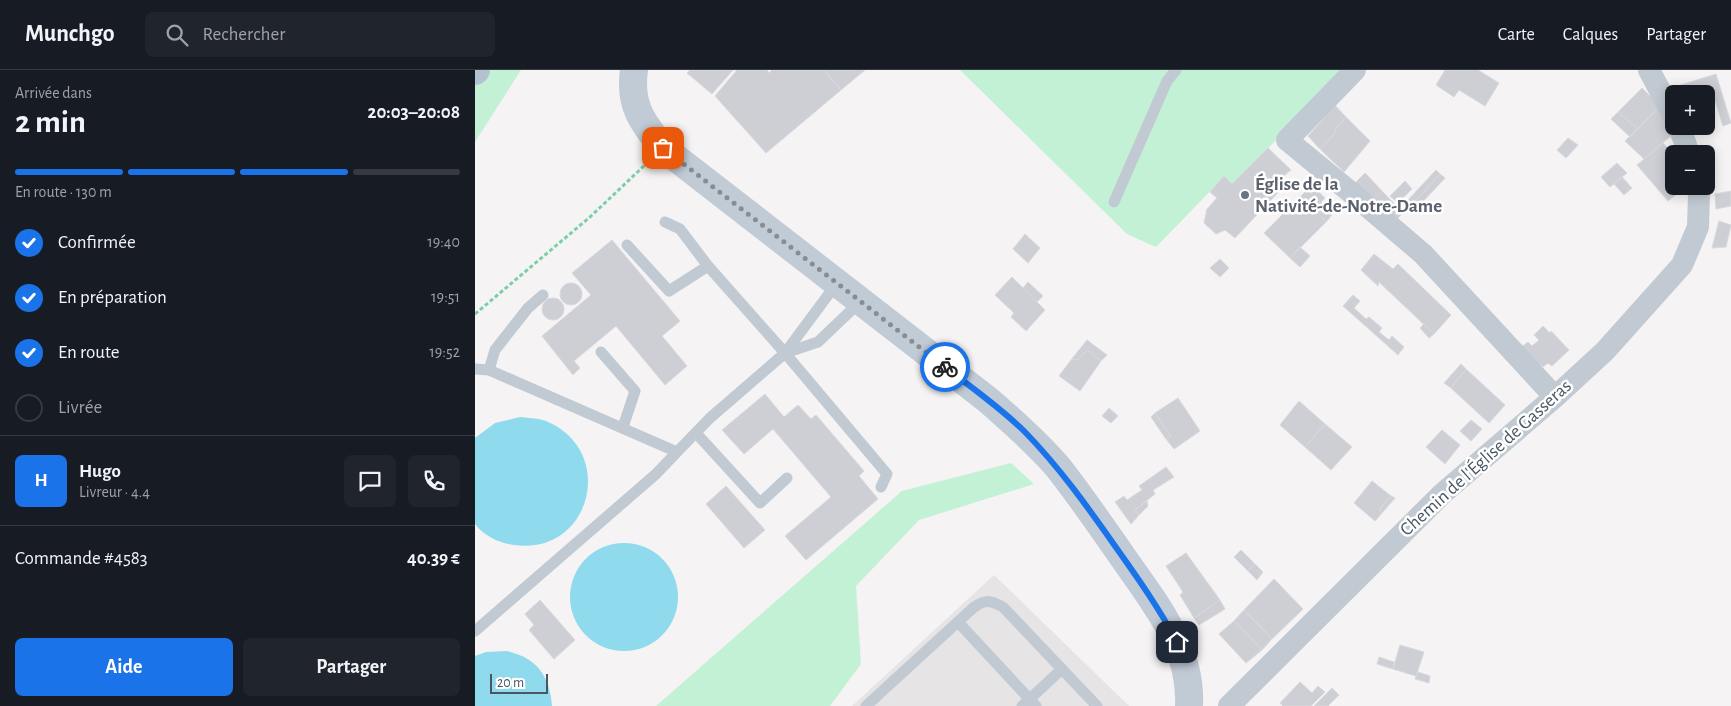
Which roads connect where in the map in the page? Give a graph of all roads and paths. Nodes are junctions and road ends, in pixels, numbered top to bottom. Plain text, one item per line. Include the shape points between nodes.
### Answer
1 (635, 70) edge
2 (1176, 70) edge
3 (1355, 70) edge
4 (1649, 70) edge
5 (1665, 101) edge
6 (663, 148) junction
7 (1699, 195) edge
8 (1114, 202) dead end
9 (665, 222) dead end
10 (627, 245) dead end
11 (709, 266) junction
12 (837, 283) junction
13 (543, 295) dead end
14 (861, 302) junction
15 (475, 314) edge
16 (601, 352) dead end
17 (785, 353) junction
18 (475, 369) edge
19 (489, 370) junction
20 (1555, 397) junction
21 (623, 427) junction
22 (696, 433) junction
23 (677, 452) junction
24 (787, 478) dead end
25 (881, 486) dead end
26 (958, 622) junction
27 (475, 631) edge
28 (1062, 669) junction
29 (1029, 704) edge
30 (866, 706) edge
31 (1097, 706) edge
32 (1189, 706) edge
33 (1229, 706) edge

1 - 6 main road via 632,86 638,111
2 - 8 lane via 1167,81
3 - 20 street via 1287,140 1423,254
4 - 5 street
6 - 12 main road
6 - 15 path via 590,217
7 - 20 street, Chemin de l'Église de Gasseras via 1698,227 1683,265 1605,350
9 - 11 lane via 680,229
10 - 11 lane via 669,292
11 - 17 lane
12 - 14 main road
12 - 17 lane
13 - 19 lane via 528,308 495,350
14 - 17 lane via 818,342
14 - 32 main road via 988,400 1056,466 1159,609 1177,642 1186,669
16 - 21 lane via 635,391
17 - 22 lane
17 - 25 lane via 887,474
18 - 19 lane
19 - 21 lane
20 - 33 street, Chemin de l'Église de Gasseras via 1442,494
21 - 23 lane
22 - 23 lane
22 - 24 lane via 760,502
23 - 27 lane via 656,474
26 - 28 lane via 981,602 992,602 1003,607
26 - 29 lane
26 - 30 lane
28 - 29 lane
28 - 31 lane

